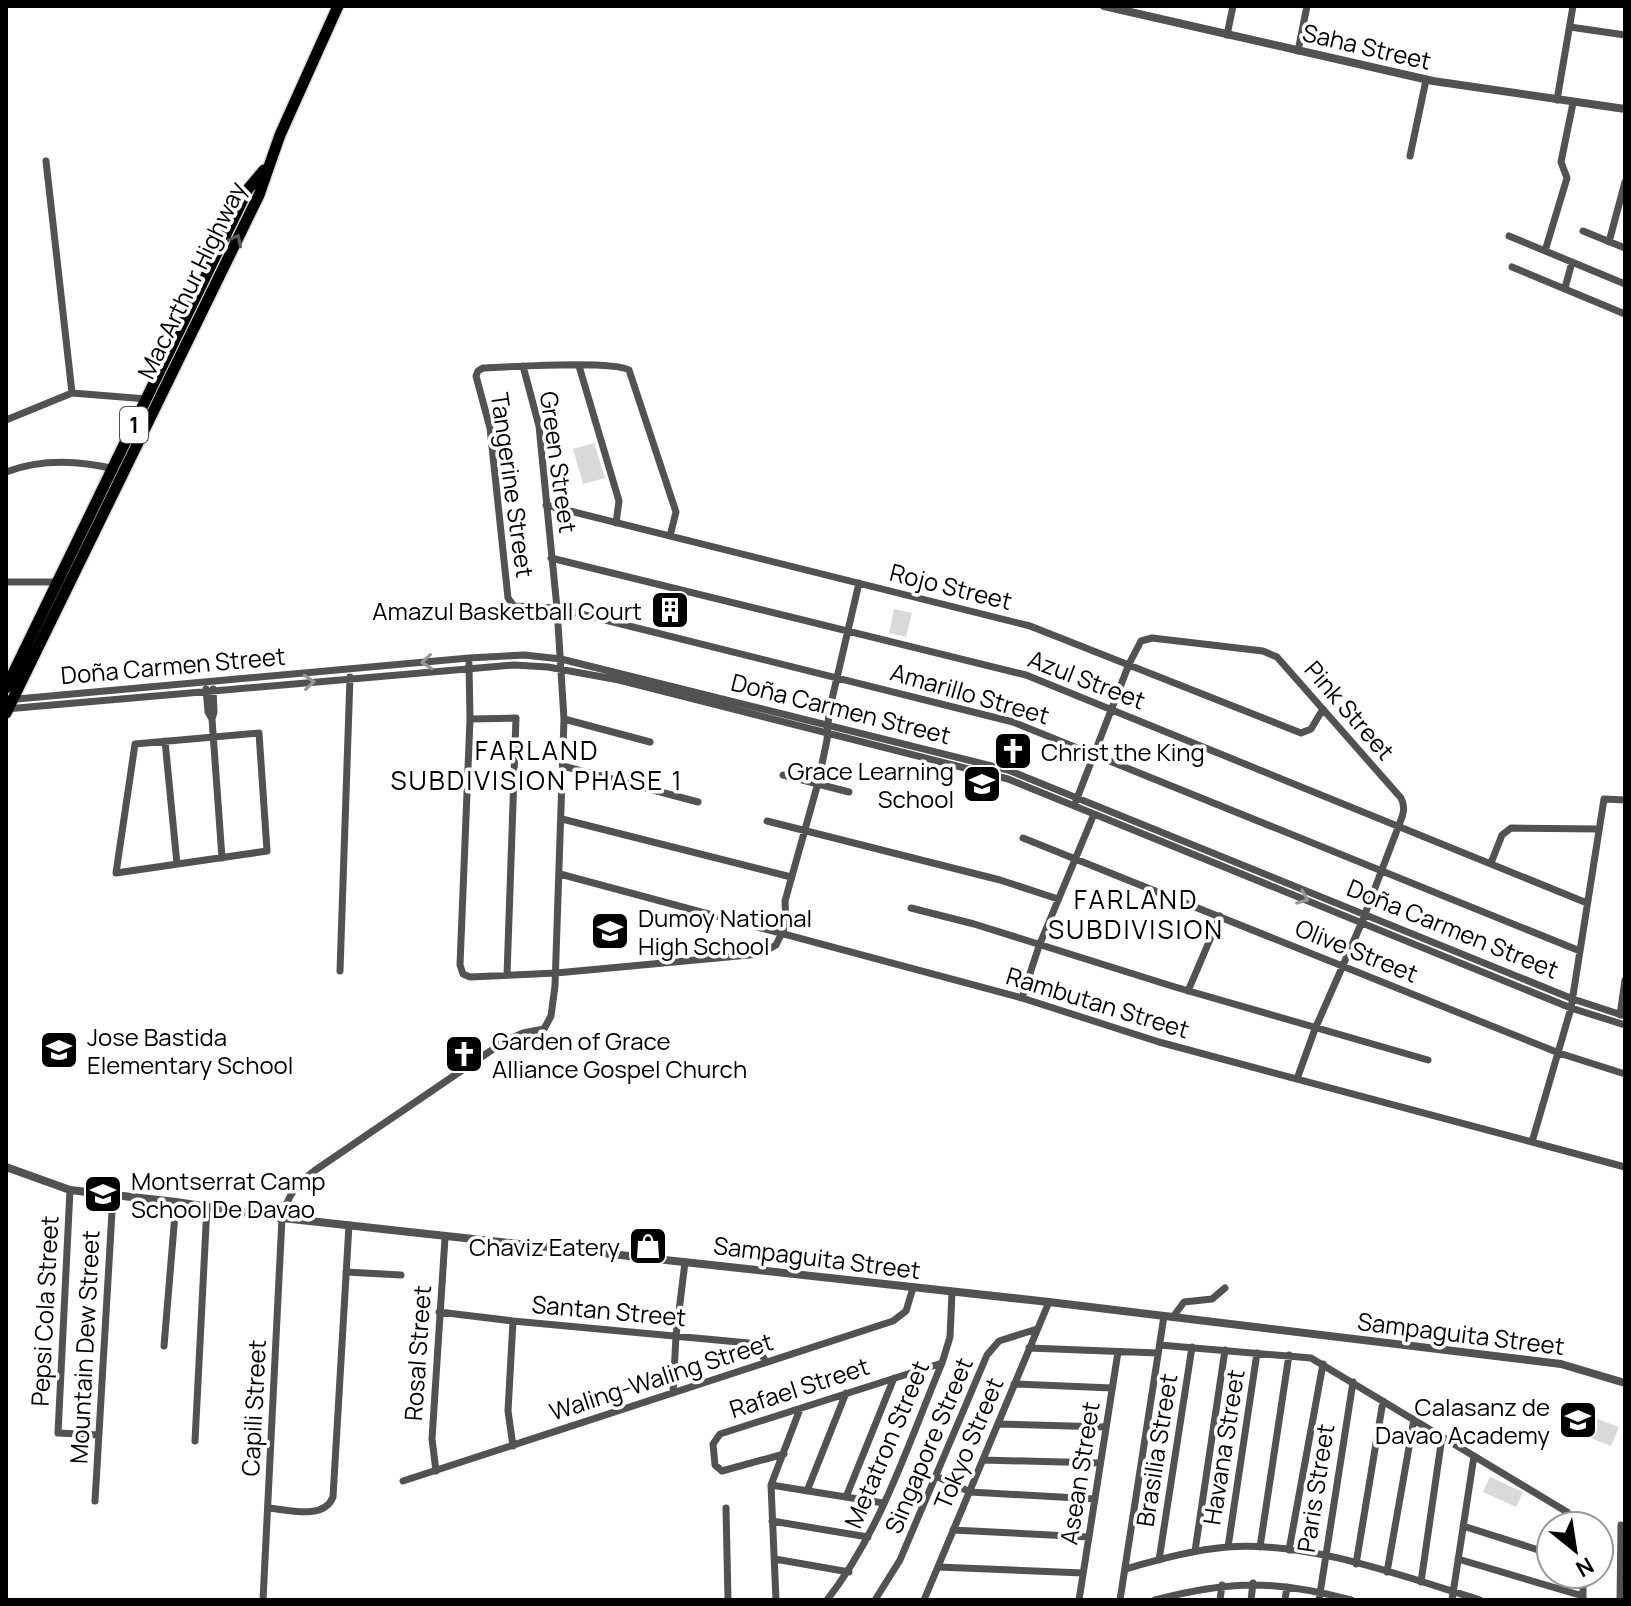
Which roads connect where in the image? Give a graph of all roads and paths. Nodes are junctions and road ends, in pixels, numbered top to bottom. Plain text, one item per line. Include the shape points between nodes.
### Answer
1 (338, 6) edge
2 (1104, 6) edge
3 (1233, 6) edge
4 (1307, 6) edge
5 (1573, 6) edge
6 (1570, 27) junction
7 (1227, 35) junction
8 (1625, 35) edge
9 (1298, 51) junction
10 (1426, 80) junction
11 (1557, 100) junction
12 (1573, 103) junction
13 (1625, 109) edge
14 (1410, 156) dead end
15 (46, 161) dead end
16 (267, 167) junction
17 (1625, 182) edge
18 (1583, 231) dead end
19 (1509, 236) dead end
20 (1609, 242) junction
21 (1625, 248) edge
22 (1545, 251) junction
23 (1572, 262) junction
24 (1512, 267) dead end
25 (1625, 284) edge
26 (1565, 288) junction
27 (1625, 314) edge
28 (523, 366) junction
29 (579, 366) junction
30 (72, 393) junction
31 (147, 399) junction
32 (6, 420) edge
33 (118, 471) junction
34 (6, 472) edge
35 (546, 505) junction
36 (616, 523) junction
37 (670, 536) junction
38 (551, 558) junction
39 (6, 582) edge
40 (63, 582) junction
41 (859, 583) junction
42 (557, 608) junction
43 (849, 631) junction
44 (469, 658) junction
45 (561, 659) junction
46 (1129, 664) junction
47 (469, 668) junction
48 (351, 669) junction
49 (561, 669) junction
50 (350, 679) junction
51 (838, 679) junction
52 (209, 686) junction
53 (6, 688) edge
54 (674, 690) junction
55 (8, 706) edge
56 (1112, 709) junction
57 (1323, 709) junction
58 (470, 719) junction
59 (564, 719) junction
60 (828, 729) junction
61 (213, 737) junction
62 (165, 741) junction
63 (650, 742) dead end
64 (1095, 754) junction
65 (563, 766) junction
66 (783, 775) dead end
67 (818, 783) junction
68 (849, 792) dead end
69 (1625, 800) edge
70 (698, 802) dead end
71 (1076, 802) junction
72 (1094, 814) junction
73 (562, 819) junction
74 (767, 821) dead end
75 (1399, 825) junction
76 (1599, 829) junction
77 (805, 831) junction
78 (1023, 838) dead end
79 (222, 858) junction
80 (1076, 858) junction
81 (1491, 863) junction
82 (177, 864) junction
83 (1381, 871) junction
84 (560, 874) junction
85 (791, 877) junction
86 (1058, 899) junction
87 (1587, 903) junction
88 (911, 908) dead end
89 (1365, 912) junction
90 (1220, 916) junction
91 (1362, 922) junction
92 (782, 933) junction
93 (1039, 946) junction
94 (1580, 951) junction
95 (1342, 965) junction
96 (340, 971) dead end
97 (556, 973) junction
98 (507, 975) junction
99 (1625, 980) edge
100 (1188, 991) junction
101 (1624, 992) edge
102 (1022, 998) junction
103 (1572, 1003) junction
104 (1622, 1015) edge
105 (1625, 1025) edge
106 (1315, 1029) junction
107 (1559, 1053) junction
108 (1428, 1060) dead end
109 (1625, 1074) edge
110 (1297, 1079) junction
111 (1532, 1142) junction
112 (6, 1167) edge
113 (1625, 1167) edge
114 (70, 1190) junction
115 (113, 1195) junction
116 (176, 1202) junction
117 (207, 1206) junction
118 (282, 1218) junction
119 (349, 1225) junction
120 (445, 1238) junction
121 (685, 1262) junction
122 (346, 1272) junction
123 (401, 1275) dead end
124 (913, 1288) junction
125 (1225, 1288) dead end
126 (952, 1292) junction
127 (1049, 1302) junction
128 (439, 1312) junction
129 (1168, 1317) junction
130 (513, 1321) junction
131 (1037, 1329) junction
132 (676, 1336) junction
133 (164, 1346) dead end
134 (1192, 1347) junction
135 (1029, 1348) junction
136 (1159, 1349) junction
137 (1225, 1350) junction
138 (1118, 1352) junction
139 (1257, 1353) junction
140 (1289, 1355) junction
141 (766, 1362) junction
142 (942, 1363) junction
143 (1323, 1364) junction
144 (894, 1378) junction
145 (1353, 1382) junction
146 (1625, 1383) edge
147 (1014, 1384) junction
148 (1112, 1388) junction
149 (673, 1393) junction
150 (846, 1393) junction
151 (1383, 1401) junction
152 (800, 1409) junction
153 (1414, 1419) junction
154 (998, 1424) junction
155 (1106, 1427) junction
156 (99, 1435) junction
157 (1442, 1437) junction
158 (195, 1441) dead end
159 (513, 1446) junction
160 (784, 1454) junction
161 (1474, 1456) junction
162 (983, 1460) junction
163 (1100, 1463) junction
164 (436, 1471) junction
165 (936, 1476) junction
166 (403, 1481) dead end
167 (771, 1485) junction
168 (807, 1491) junction
169 (970, 1492) junction
170 (846, 1497) junction
171 (1095, 1499) junction
172 (95, 1501) dead end
173 (883, 1503) junction
174 (269, 1508) junction
175 (726, 1508) dead end
176 (1564, 1510) edge
177 (772, 1521) junction
178 (1621, 1525) dead end
179 (1463, 1526) junction
180 (953, 1530) junction
181 (868, 1537) junction
182 (1089, 1537) junction
183 (1622, 1544) edge
184 (1228, 1547) junction
185 (1260, 1547) junction
186 (1535, 1549) edge
187 (1289, 1550) junction
188 (1195, 1551) junction
189 (1324, 1557) junction
190 (775, 1559) junction
191 (1458, 1559) junction
192 (1159, 1560) junction
193 (1356, 1564) junction
194 (938, 1567) junction
195 (1125, 1569) junction
196 (849, 1572) junction
197 (1387, 1572) junction
198 (1083, 1573) junction
199 (1421, 1582) junction
200 (1253, 1583) junction
201 (1222, 1585) junction
202 (1287, 1587) junction
203 (1190, 1591) junction
204 (1319, 1596) edge
205 (1453, 1596) edge
206 (1583, 1598) edge
207 (263, 1600) edge
208 (728, 1600) edge
209 (776, 1600) edge
210 (827, 1600) edge
211 (875, 1600) edge
212 (924, 1600) edge
213 (1079, 1600) edge
214 (1120, 1600) edge
215 (1157, 1600) edge
216 (1189, 1600) edge
217 (1220, 1600) edge
218 (1251, 1600) edge
219 (1285, 1600) edge
220 (1351, 1600) edge
221 (1480, 1600) edge
222 (1620, 1600) edge

1 - 16 highway, MacArthur Highway / 1
2 - 7 street, Saha Street
3 - 7 street
4 - 9 street
5 - 6 street
6 - 8 street
6 - 11 street
7 - 9 street, Saha Street
9 - 10 street, Saha Street
10 - 11 street, Saha Street
10 - 14 street
11 - 12 street, Saha Street
12 - 13 street, Saha Street
12 - 22 street via 1561,162 1567,178
15 - 30 street
16 - 31 highway, MacArthur Highway / 1 via 248,189
33 -> 16 highway, MacArthur Highway / 1 via 259,195
17 - 20 street
18 - 20 street
19 - 22 street
20 - 21 street
22 - 23 street
23 - 25 street
23 - 26 street
24 - 26 street
26 - 27 street
28 - 29 street
28 - 35 street, Green Street via 537,411
28 - 42 street, Tangerine Street via 483,368 476,376 490,428 508,598 517,607
29 - 36 street via 619,501
29 - 37 street via 631,372 676,512
30 - 31 street
30 - 32 street
31 - 33 highway, MacArthur Highway / 1
33 - 34 street via 59,462
33 - 40 highway, MacArthur Highway / 1
35 - 36 street, Rojo Street
35 - 38 street, Green Street
36 - 37 street, Rojo Street
37 - 41 street, Rojo Street
38 - 42 street, Green Street
38 - 43 street, Azul Street
39 - 40 street
40 - 53 highway, MacArthur Highway / 1
40 - 55 highway, MacArthur Highway / 1
41 - 43 street
41 - 46 street, Rojo Street via 1030,626
42 - 45 street, Green Street
42 - 51 street, Amarillo Street
43 - 51 street
43 - 56 street, Azul Street via 1026,675
44 - 45 street, Doña Carmen Street
44 - 47 street
44 -> 48 street, Doña Carmen Street
45 - 49 street, Green Street
45 - 54 street, Doña Carmen Street
46 - 56 street
46 - 57 street, Rojo Street via 1301,733 1311,729
46 - 57 street, Pink Street via 1144,639 1152,638 1270,653
47 - 49 street, Doña Carmen Street via 525,664
47 - 50 street, Doña Carmen Street
47 - 58 street
48 - 50 street
48 - 52 street, Doña Carmen Street
49 - 54 street, Doña Carmen Street
49 - 59 street, Green Street
52 -> 50 street, Doña Carmen Street
50 - 96 street
51 - 60 street
51 - 64 street, Amarillo Street via 1013,722
52 - 55 street, Doña Carmen Street
52 - 61 street
54 - 60 street, Doña Carmen Street
56 - 64 street
56 - 75 street, Azul Street
57 - 75 street, Pink Street via 1401,798 1404,812
58 - 98 street via 460,969 470,977
58 - 98 street via 516,718
59 - 63 street
59 - 65 street, Green Street
60 - 67 street
60 - 71 street, Doña Carmen Street via 992,770
61 - 62 street
61 - 79 street
61 - 79 street via 259,733 267,851
62 - 82 street
62 - 82 street via 135,744 116,873
64 - 71 street
64 - 83 street, Amarillo Street
65 - 70 street
65 - 73 street, Green Street
66 - 67 street
67 - 68 street
67 - 77 street
69 - 76 street via 1604,799
71 - 72 street, Doña Carmen Street
71 - 89 street, Doña Carmen Street
72 - 80 street
72 -> 91 street, Doña Carmen Street
73 - 84 street, Green Street
73 - 85 street
74 - 77 street
75 - 81 street, Azul Street
75 - 83 street
76 - 81 street via 1511,828 1502,835
76 - 87 street
77 - 85 street
77 - 86 street
78 - 80 street, Olive Street
79 - 82 street
80 - 86 street
80 - 90 street, Olive Street
81 - 87 street, Azul Street
83 - 89 street
83 - 94 street, Amarillo Street
84 - 92 street, Rambutan Street
84 - 97 street, Green Street
85 - 92 street
86 - 93 street
87 - 94 street
88 - 93 street
89 - 91 street
89 - 103 street, Doña Carmen Street
90 - 95 street, Olive Street
90 - 100 street
91 - 95 street
91 - 103 street, Doña Carmen Street
92 - 97 street via 776,945 760,954
92 - 102 street, Rambutan Street
93 - 100 street
93 - 102 street
94 - 103 street
95 - 106 street
95 - 107 street, Olive Street
97 - 98 street
97 - 118 street, Green Street via 553,1007 544,1029 505,1041 306,1176 288,1198
99 - 101 street
100 - 106 street
101 - 104 street
102 - 110 street, Rambutan Street via 1122,1032
103 - 104 street, Doña Carmen Street
103 - 105 street, Doña Carmen Street
103 - 107 street
106 - 108 street
106 - 110 street
107 - 109 street, Olive Street
107 - 111 street
110 - 111 street, Rambutan Street
111 - 113 street, Rambutan Street
112 - 114 street, Sampaguita Street
114 - 115 street, Sampaguita Street
114 - 156 street, Pepsi Cola Street via 58,1433
115 - 116 street, Sampaguita Street
115 - 156 street, Mountain Dew Street
116 - 117 street, Sampaguita Street
116 - 133 street
117 - 118 street, Sampaguita Street
117 - 158 street
118 - 119 street, Sampaguita Street
118 - 174 street, Capili Street
119 - 120 street, Sampaguita Street
119 - 122 street
120 - 121 street, Sampaguita Street
120 - 128 street, Rosal Street
121 - 124 street, Sampaguita Street
121 - 132 street
122 - 123 street
122 - 174 street via 331,1503 317,1511
124 - 126 street, Sampaguita Street
124 - 141 street, Waling-Waling Street via 906,1311 893,1321
125 - 129 street via 1212,1299 1184,1302
126 - 127 street, Sampaguita Street
126 - 142 street, Metatron Street via 950,1337
127 - 129 street, Sampaguita Street
127 - 131 street, Tokyo Street
128 - 130 street, Santan Street
128 - 164 street, Rosal Street via 432,1439
129 - 136 street
129 - 146 street, Sampaguita Street via 1561,1364
130 - 132 street, Santan Street
130 - 159 street via 508,1411
131 - 135 street, Tokyo Street
131 - 165 street, Singapore Street via 1006,1337 987,1355
132 - 141 street, Santan Street via 749,1343
132 - 149 street
134 - 136 street
134 - 137 street
134 - 192 street, Brasilia Street
135 - 138 street
135 - 147 street, Tokyo Street
136 - 138 street
136 - 195 street
137 - 139 street
137 - 188 street
138 - 148 street, Asean Street
139 - 140 street
139 - 184 street, Havana Street
140 - 143 street
140 - 185 street
141 - 149 street, Waling-Waling Street
142 - 144 street, Rafael Street
142 - 173 street, Metatron Street
143 - 145 street
143 - 187 street
144 - 150 street, Rafael Street
144 - 170 street
145 - 151 street
145 - 189 street, Paris Street
147 - 148 street
147 - 154 street, Tokyo Street
148 - 155 street, Asean Street
149 - 159 street, Waling-Waling Street
150 - 152 street, Rafael Street
150 - 168 street
151 - 153 street
151 - 193 street
152 - 160 street
152 - 160 street, Rafael Street via 716,1437 714,1461 722,1471
153 - 157 street
153 - 197 street
154 - 155 street
154 - 162 street, Tokyo Street
155 - 163 street, Asean Street
156 - 172 street, Mountain Dew Street
157 - 161 street
157 - 199 street
159 - 164 street, Waling-Waling Street
160 - 167 street
161 - 176 street
161 - 179 street
162 - 163 street
162 - 169 street, Tokyo Street
163 - 171 street, Asean Street
164 - 166 street, Waling-Waling Street
165 - 169 street
165 - 211 street, Singapore Street via 900,1560
167 - 168 street
167 - 177 street
168 - 170 street
169 - 171 street
169 - 180 street, Tokyo Street
170 - 173 street
171 - 182 street, Asean Street
173 - 181 street, Metatron Street
174 - 207 street, Capili Street
175 - 208 street
177 - 181 street
177 - 190 street
178 - 183 street
179 - 186 street
179 - 191 street
180 - 182 street
180 - 194 street, Tokyo Street
181 - 196 street, Metatron Street
182 - 198 street, Asean Street
183 - 222 street
184 - 185 street
184 - 188 street
185 - 187 street
187 - 189 street
188 - 192 street
189 - 193 street
189 - 204 street, Paris Street
190 - 196 street
190 - 209 street
191 - 205 street
191 - 206 street
192 - 195 street
193 - 197 street
194 - 198 street
194 - 212 street, Tokyo Street
195 - 214 street
196 - 210 street, Metatron Street
197 - 199 street
198 - 213 street, Asean Street
199 - 205 street
200 - 201 street
200 - 202 street
200 - 218 street
201 - 203 street
201 - 217 street
202 - 204 street
202 - 219 street
203 - 215 street
203 - 216 street
204 - 220 street
205 - 221 street

